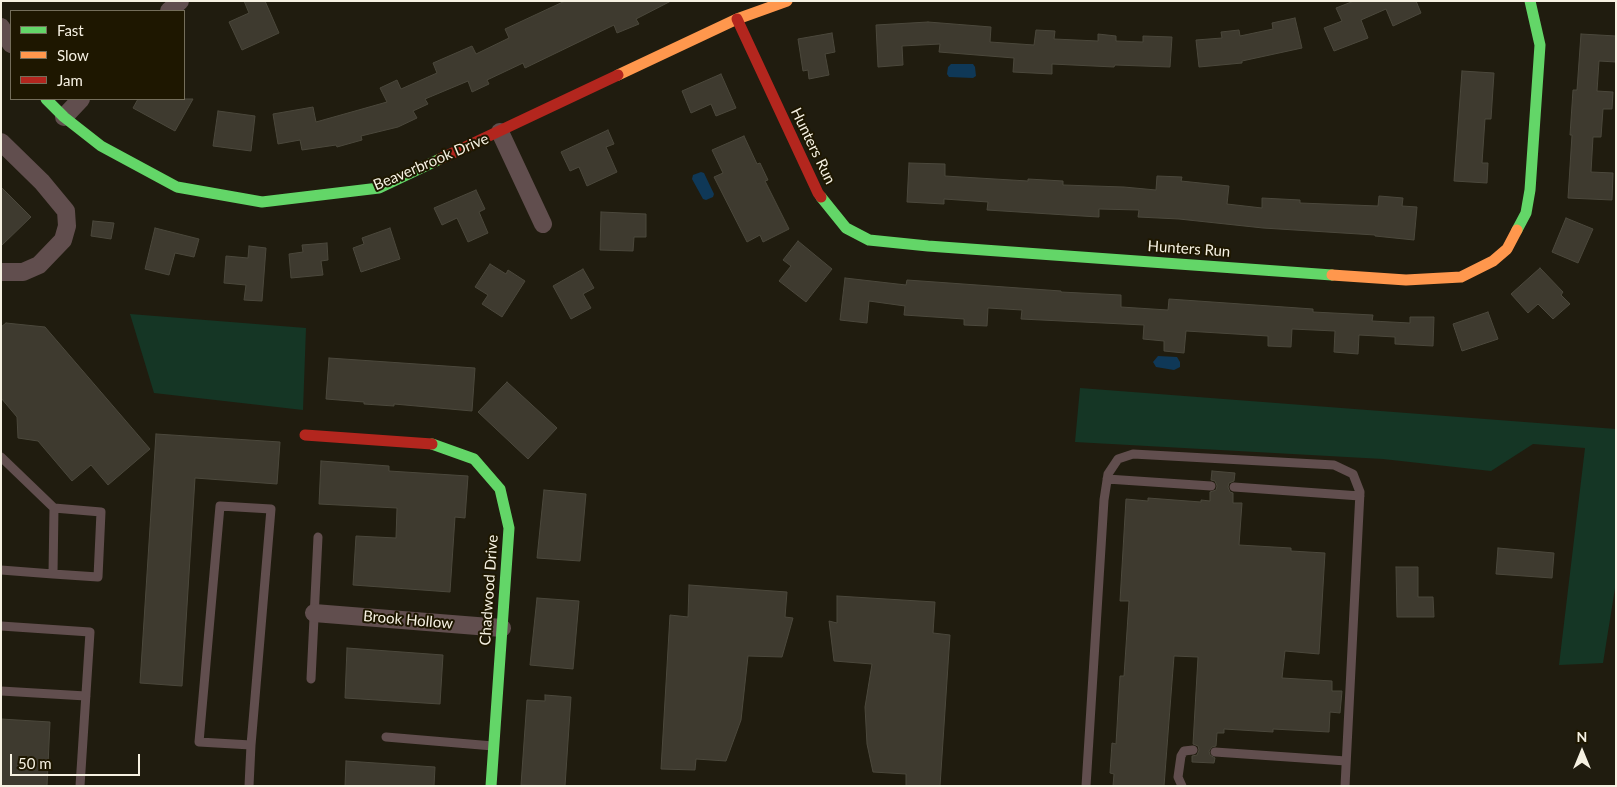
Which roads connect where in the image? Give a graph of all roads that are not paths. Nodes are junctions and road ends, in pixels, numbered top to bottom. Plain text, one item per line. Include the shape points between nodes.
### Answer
1 (180, 1) edge
2 (787, 1) edge
3 (1530, 1) edge
4 (170, 10) edge
5 (737, 19) junction
6 (1, 27) edge
7 (10, 42) edge
8 (47, 100) edge
9 (80, 100) edge
10 (64, 117) junction
11 (500, 132) junction
12 (1, 142) edge
13 (543, 224) dead end
14 (1, 272) edge
15 (305, 435) dead end
16 (1, 457) edge
17 (1107, 479) junction
18 (1211, 486) dead end
19 (1234, 487) dead end
20 (1360, 496) junction
21 (54, 508) junction
22 (318, 537) dead end
23 (1, 570) edge
24 (53, 574) junction
25 (314, 613) junction
26 (1, 626) edge
27 (502, 628) junction
28 (311, 679) dead end
29 (1, 691) edge
30 (86, 696) junction
31 (386, 737) dead end
32 (251, 745) junction
33 (494, 746) junction
34 (1193, 750) dead end
35 (1215, 752) dead end
36 (1346, 762) junction
37 (80, 786) edge
38 (249, 786) edge
39 (491, 786) edge
40 (1086, 786) edge
41 (1182, 786) edge
42 (1345, 786) edge

1 - 4 street
2 - 5 street, Beaverbrook Drive
3 - 5 street, Hunters Run via 1540,45 1526,212 1507,249 1493,261 1461,278 1406,280 869,240 846,228 818,193
5 - 11 street, Beaverbrook Drive
6 - 7 street
8 - 10 street, Beaverbrook Drive
9 - 10 street
10 - 11 street, Beaverbrook Drive via 101,146 177,187 262,202 379,188
11 - 13 street
12 - 14 street via 66,210 67,226 62,240 39,264 23,272
15 - 27 street, Chadwood Drive via 436,444 474,458 500,489 509,528
16 - 21 lane
17 - 18 lane
17 - 20 lane via 1118,459 1133,454 1334,465 1353,474
17 - 40 lane
19 - 20 lane
20 - 36 lane
21 - 24 lane
21 - 24 lane via 101,512 98,577
22 - 25 lane
23 - 24 lane
25 - 27 street, Brook Hollow
25 - 28 lane
26 - 30 lane via 90,632
27 - 33 street, Chadwood Drive
29 - 30 lane
30 - 37 lane
31 - 33 lane
32 - 32 lane via 271,509 220,506 199,742
32 - 38 lane
33 - 39 street, Chadwood Drive
34 - 41 lane via 1184,751 1181,756 1178,777
35 - 36 lane
36 - 42 lane

